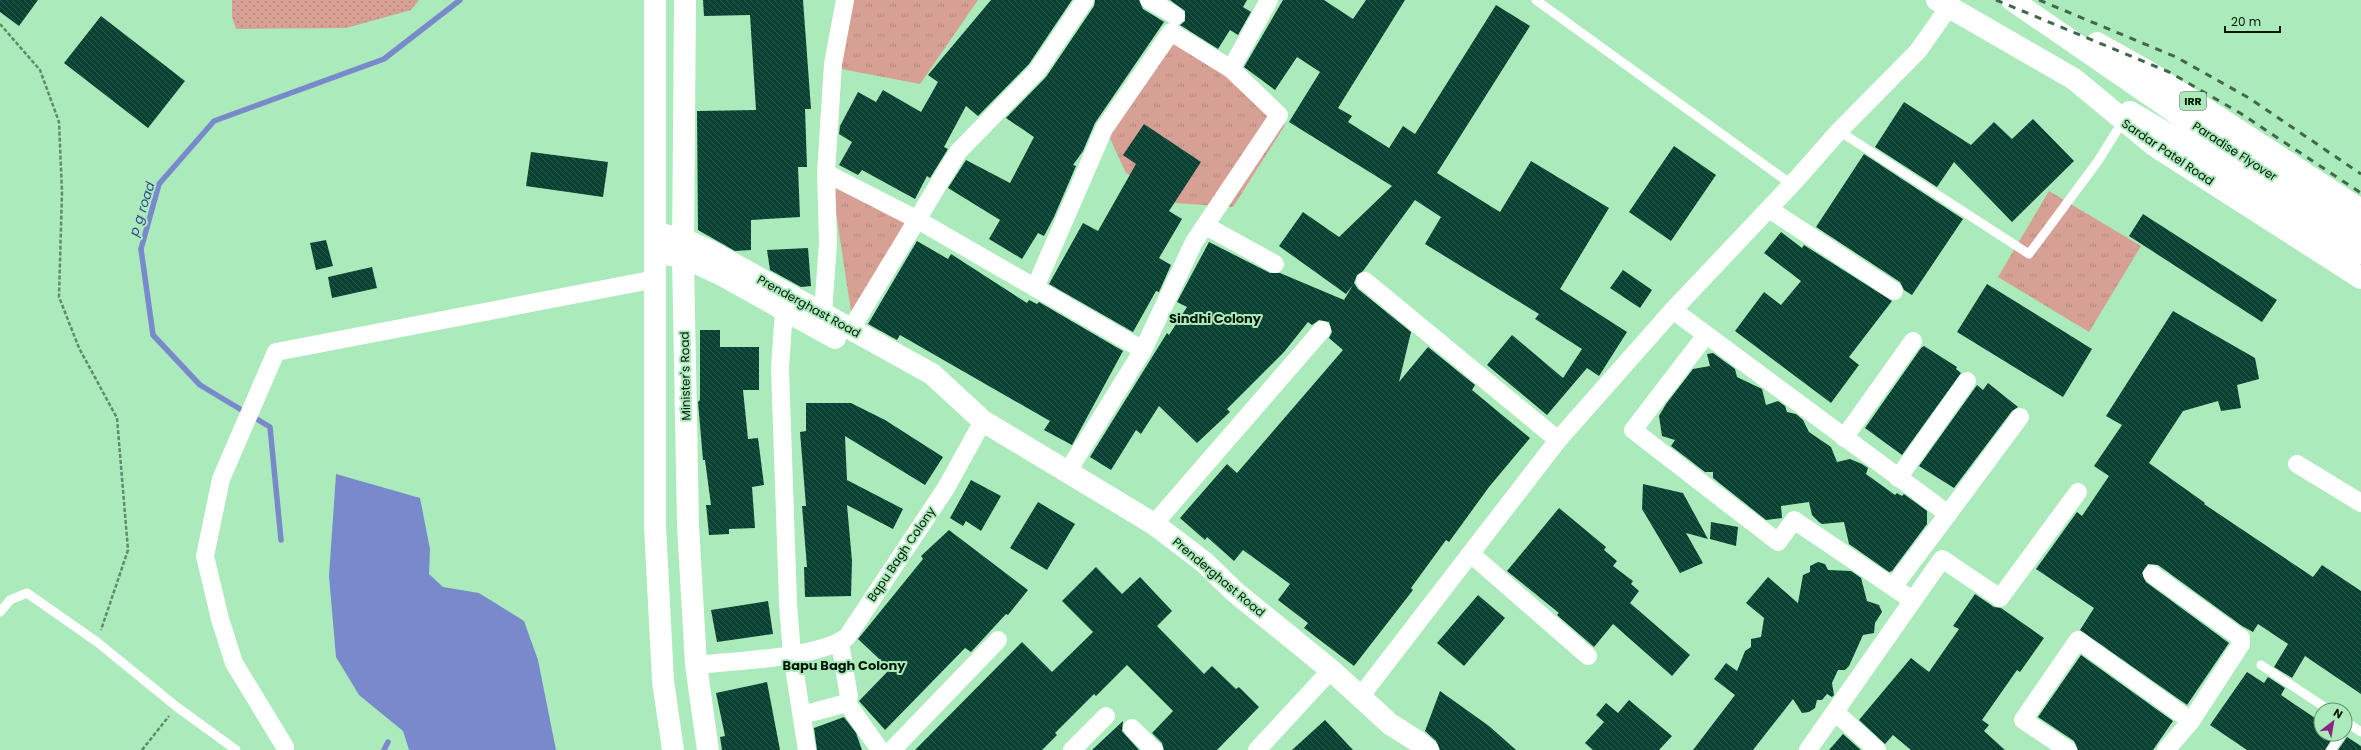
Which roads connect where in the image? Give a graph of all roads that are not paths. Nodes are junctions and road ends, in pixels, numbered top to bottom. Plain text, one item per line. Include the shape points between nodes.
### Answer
1 (845, 0) edge
2 (1086, 0) edge
3 (1149, 0) edge
4 (1269, 0) edge
5 (1536, 0) edge
6 (2012, 0) edge
7 (2021, 0) edge
8 (1943, 4) edge
9 (655, 8) edge
10 (685, 9) edge
11 (1176, 16) dead end
12 (1231, 70) junction
13 (2074, 79) junction
14 (2123, 122) junction
15 (1839, 131) junction
16 (2222, 155) junction
17 (826, 173) junction
18 (1794, 182) junction
19 (1769, 209) junction
20 (2361, 210) edge
21 (916, 219) junction
22 (1206, 226) junction
23 (2361, 230) edge
24 (655, 243) junction
25 (683, 248) junction
26 (2361, 253) edge
27 (1275, 264) dead end
28 (656, 278) junction
29 (2361, 278) edge
30 (1365, 281) dead end
31 (1035, 288) junction
32 (1894, 291) dead end
33 (784, 309) junction
34 (1673, 310) junction
35 (823, 313) junction
36 (851, 329) junction
37 (1322, 330) dead end
38 (1706, 335) junction
39 (1913, 341) dead end
40 (1143, 350) junction
41 (1967, 381) dead end
42 (954, 396) junction
43 (2020, 417) dead end
44 (983, 421) junction
45 (1844, 438) junction
46 (1558, 440) junction
47 (2297, 464) dead end
48 (1068, 471) junction
49 (1898, 478) junction
50 (2078, 492) dead end
51 (2361, 503) edge
52 (1948, 514) junction
53 (1154, 524) junction
54 (1471, 554) junction
55 (2152, 574) dead end
56 (1893, 587) junction
57 (1912, 600) junction
58 (0, 612) edge
59 (998, 640) dead end
60 (840, 642) junction
61 (792, 655) junction
62 (1588, 656) dead end
63 (696, 665) junction
64 (2261, 665) dead end
65 (1331, 670) junction
66 (1360, 697) junction
67 (2317, 702) edge
68 (847, 703) junction
69 (1835, 712) junction
70 (802, 715) junction
71 (1106, 716) dead end
72 (2191, 721) junction
73 (1390, 724) junction
74 (1132, 728) dead end
75 (284, 747) dead end
76 (236, 750) edge
77 (673, 750) edge
78 (708, 750) edge
79 (807, 750) edge
80 (880, 750) edge
81 (892, 750) edge
82 (1072, 750) edge
83 (1154, 750) edge
84 (1257, 750) edge
85 (1398, 750) edge
86 (1428, 750) edge
87 (1808, 750) edge
88 (1877, 750) edge
89 (2068, 750) edge
90 (2166, 750) edge

1 - 17 street via 833,64
2 - 21 street via 1037,71 958,152
3 - 11 street
4 - 12 street
5 - 18 lane via 1784,179
6 - 16 main road, Paradise Flyover / IRR
7 - 20 main road, IRR via 2147,71
8 - 13 main road, Sardar Patel Road / IRR
8 - 15 street via 1918,51
9 - 24 main road
10 - 25 main road, Minister's Road
12 - 22 street via 1279,115
12 - 31 street via 1171,32 1104,129
13 - 14 main road, Sardar Patel Road / IRR
13 - 16 main road, Paradise Flyover / IRR
14 - 15 lane via 2098,161 2029,254
14 - 29 main road, Sardar Patel Road / IRR via 2155,146
15 - 18 street
16 - 23 main road, Paradise Flyover / IRR
16 - 26 main road, Paradise Flyover / IRR
17 - 21 street
17 - 35 street via 828,243
18 - 19 street
19 - 32 street
19 - 34 street
21 - 31 street
21 - 36 street
22 - 27 street
22 - 40 street via 1194,242
24 - 25 main road, Prenderghast Road
24 - 28 main road
25 - 33 main road, Prenderghast Road via 720,274
25 - 35 main road, Prenderghast Road via 725,259
25 - 63 main road, Minister's Road via 688,525
28 - 75 street via 276,352 221,479 205,556 220,619 234,663
28 - 77 main road via 655,526 663,681
30 - 46 street
31 - 40 street
33 - 42 main road, Prenderghast Road via 927,388
33 - 61 street via 780,368
34 - 38 street
34 - 46 street
35 - 36 main road, Prenderghast Road
36 - 42 main road, Prenderghast Road via 932,374
37 - 53 street
38 - 45 street
38 - 56 street via 1633,430 1778,542 1794,520
39 - 45 street
40 - 48 street
41 - 49 street
42 - 44 main road, Prenderghast Road
43 - 52 street
44 - 48 main road, Prenderghast Road
44 - 60 street, Bqpu Bagh Colony via 946,488 847,637
45 - 49 street
46 - 54 street
47 - 51 street
48 - 53 main road, Prenderghast Road
49 - 52 street
50 - 57 street via 2000,598 1942,560
52 - 56 street
53 - 65 main road, Prenderghast Road via 1204,562 1235,592
54 - 62 street
54 - 66 street
55 - 72 street via 2241,638 2241,644
56 - 57 street
57 - 69 street
58 - 76 lane via 10,600 27,593 97,642 177,707
59 - 81 street
60 - 61 street
60 - 68 street via 849,697
61 - 63 street
61 - 70 street
63 - 78 main road, Minister's Road
64 - 67 lane
65 - 66 main road, Prenderghast Road
65 - 84 street
66 - 73 main road, Prenderghast Road
68 - 70 street
68 - 80 street
69 - 87 street
69 - 88 street
70 - 79 street
71 - 82 street
72 - 89 street via 2078,640 2023,720
72 - 90 street
73 - 85 main road
73 - 86 main road, Prenderghast Road
74 - 83 street

